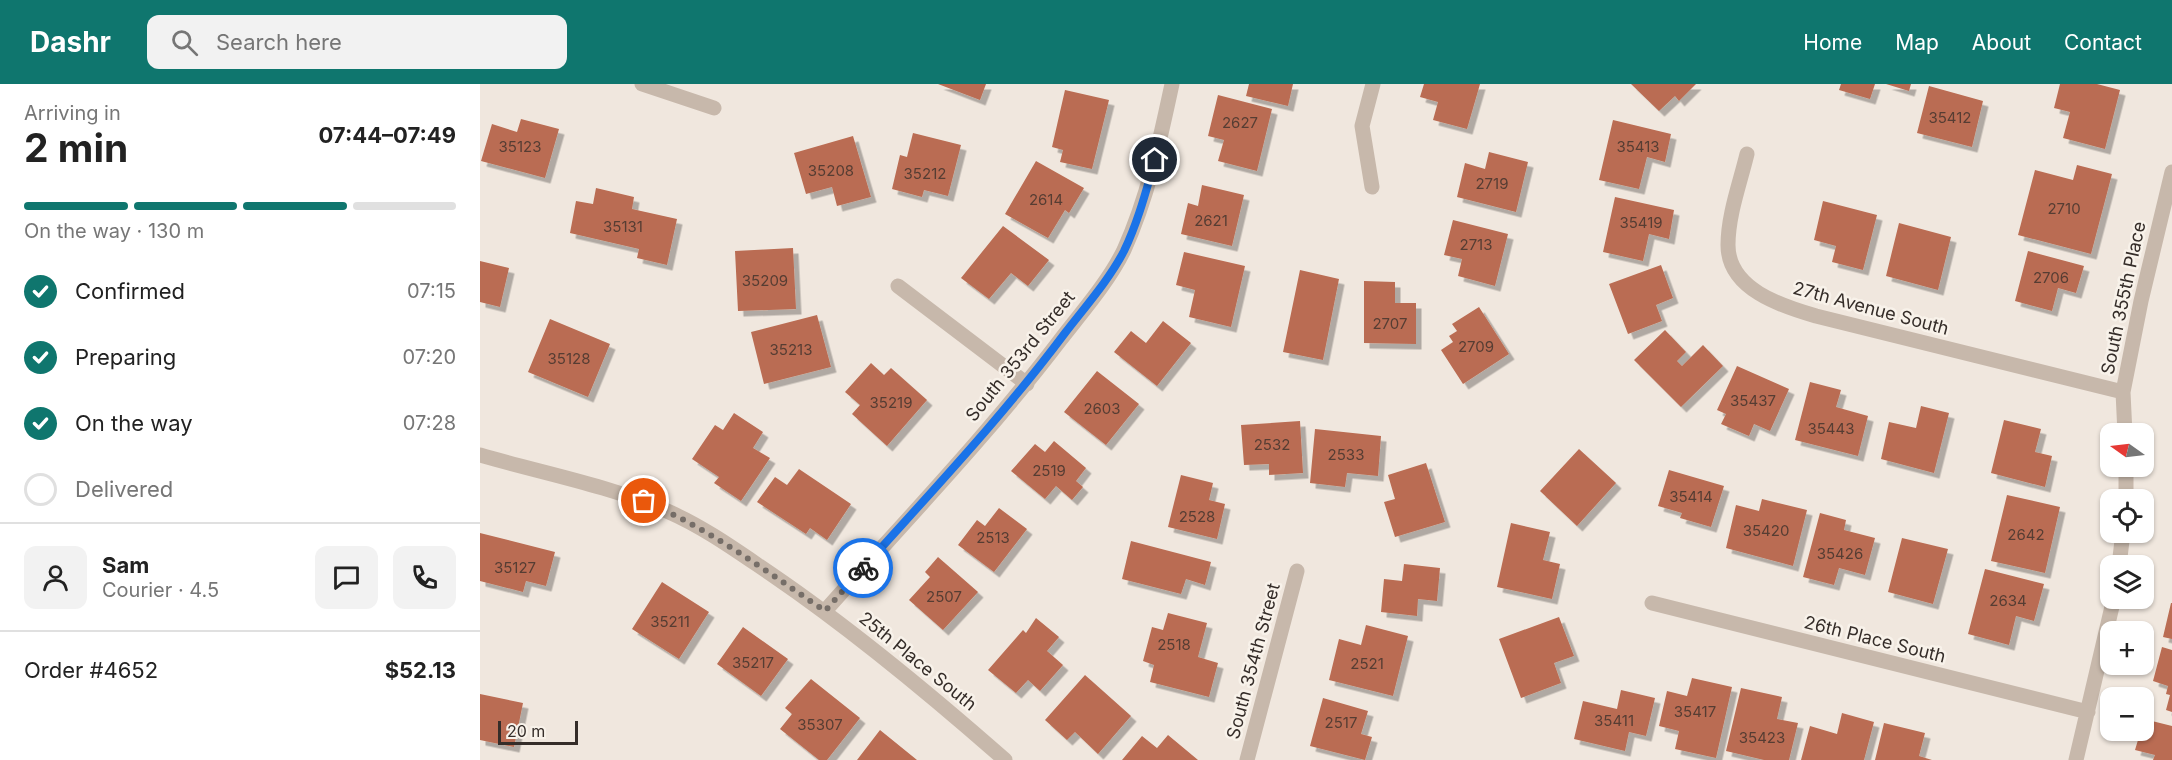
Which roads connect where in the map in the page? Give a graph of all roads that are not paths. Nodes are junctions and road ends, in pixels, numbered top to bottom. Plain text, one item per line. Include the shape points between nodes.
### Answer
1 (642, 84) edge
2 (1172, 84) edge
3 (1373, 84) edge
4 (714, 108) dead end
5 (1748, 154) dead end
6 (2172, 172) edge
7 (1372, 187) dead end
8 (898, 286) dead end
9 (1027, 384) junction
10 (2123, 392) junction
11 (2124, 423) edge
12 (480, 455) edge
13 (1297, 571) dead end
14 (1652, 603) dead end
15 (2111, 609) edge
16 (825, 611) junction
17 (2088, 712) junction
18 (1005, 760) edge
19 (1247, 760) edge
20 (2076, 760) edge

1 - 4 street
2 - 9 street, South 353rd Street via 1142,205 1123,252
3 - 7 street via 1362,126
5 - 10 street, 27th Avenue South via 1728,247 1740,277 1761,295 1816,316
6 - 10 street, South 355th Place
8 - 9 street
9 - 16 street, South 353rd Street
10 - 11 street, South 355th Place
12 - 16 street, 25th Place South via 616,491 661,508 722,541
13 - 19 street, South 354th Street
14 - 17 street, 26th Place South
15 - 17 street
16 - 18 street, 25th Place South
17 - 20 street

